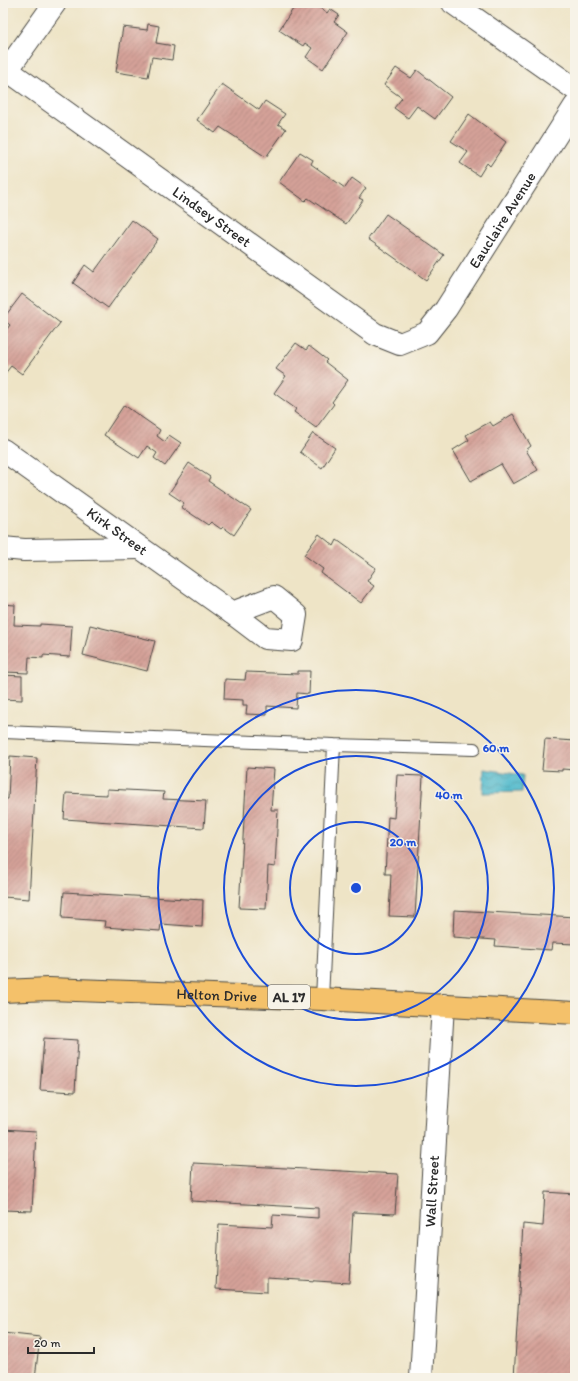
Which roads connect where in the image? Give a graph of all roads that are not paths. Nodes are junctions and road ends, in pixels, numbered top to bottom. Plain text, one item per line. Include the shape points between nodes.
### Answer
1 (56, 3) edge
2 (453, 3) edge
3 (4, 71) edge
4 (575, 89) edge
5 (575, 106) edge
6 (427, 333) joint
7 (3, 450) edge
8 (3, 548) edge
9 (140, 548) junction
10 (232, 613) dead end
11 (3, 732) edge
12 (334, 745) junction
13 (474, 749) dead end
14 (3, 991) edge
15 (322, 999) junction
16 (443, 1005) junction
17 (575, 1013) edge
18 (421, 1378) edge

1 - 3 street
2 - 4 street
3 - 6 street, Lindsey Street via 375,334 400,344
5 - 6 street, Eauclaire Avenue via 446,309
7 - 9 street, Kirk Street
8 - 9 street
9 - 10 street, Kirk Street
11 - 12 lane
12 - 13 lane
12 - 15 lane
14 - 15 main road, Helton Drive / AL 17 via 49,989
15 - 16 main road, Helton Drive / AL 17
16 - 17 main road, Helton Drive / AL 17
16 - 18 street, Wall Street

